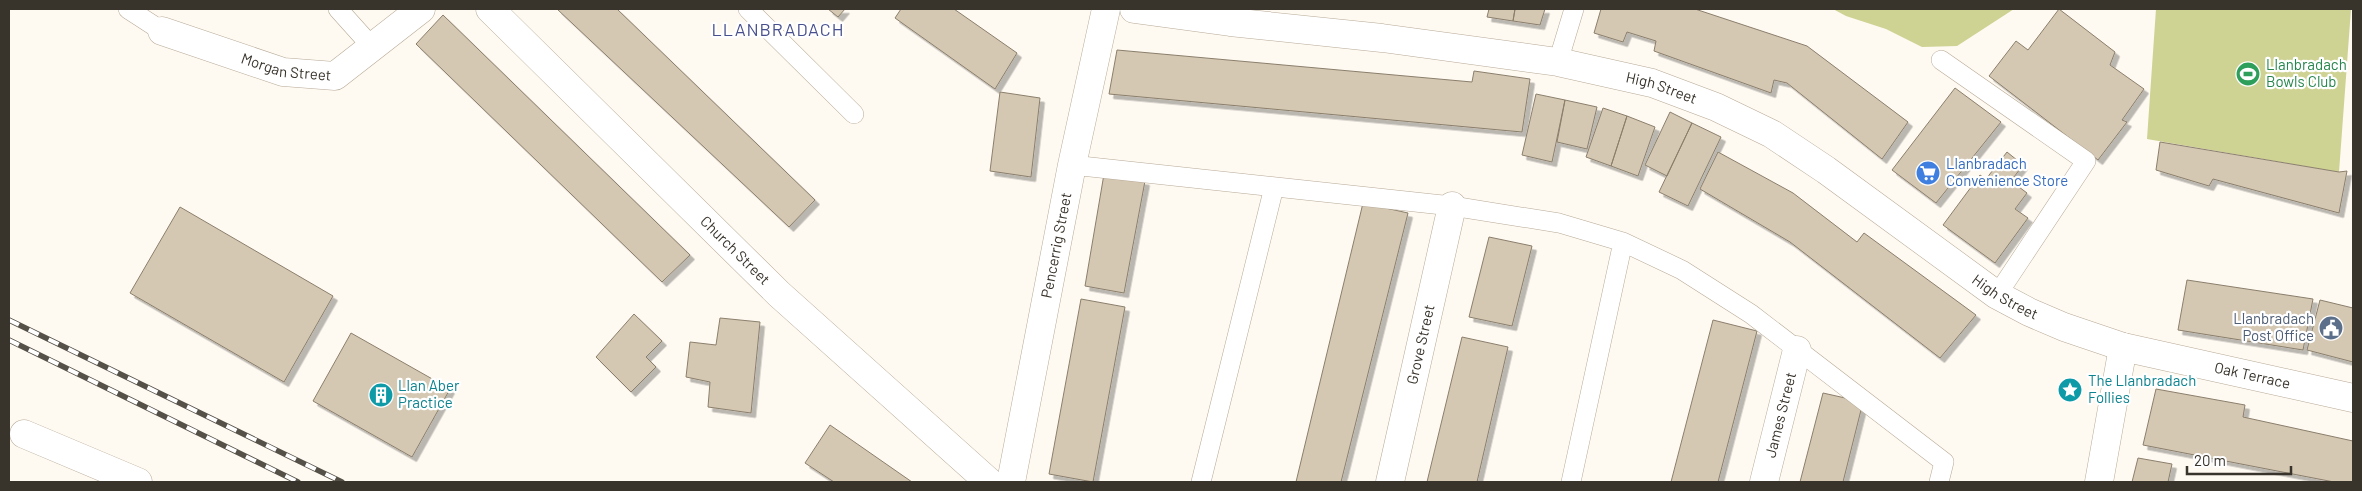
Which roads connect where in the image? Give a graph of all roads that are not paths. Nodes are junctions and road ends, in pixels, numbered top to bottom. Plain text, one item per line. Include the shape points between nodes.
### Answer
1 (128, 9) edge
2 (338, 9) edge
3 (421, 9) edge
4 (490, 9) edge
5 (748, 9) edge
6 (1106, 9) edge
7 (1134, 9) edge
8 (1574, 9) edge
9 (162, 31) joint
10 (373, 48) junction
11 (1941, 60) dead end
12 (1558, 62) junction
13 (854, 114) dead end
14 (1072, 164) junction
15 (1274, 186) junction
16 (1452, 206) junction
17 (1623, 242) junction
18 (1997, 295) junction
19 (2123, 347) junction
20 (1797, 350) junction
21 (2353, 398) edge
22 (16, 430) edge
23 (138, 482) edge
24 (989, 482) edge
25 (1011, 482) edge
26 (1201, 482) edge
27 (1390, 482) edge
28 (1571, 482) edge
29 (1764, 482) edge
30 (1939, 482) edge
31 (2099, 482) edge

1 - 9 lane
2 - 10 lane
3 - 10 street, Morgan Street
4 - 24 street, Church Street via 779,294
5 - 13 lane
6 - 14 street, Pencerrig Street
7 - 12 street, High Street
8 - 12 lane
9 - 10 street, Morgan Street via 283,72 335,76
11 - 18 lane via 2086,161
12 - 18 street, High Street via 1652,83 1716,107 1772,134
14 - 15 lane
14 - 25 street, Pencerrig Street
15 - 16 lane
15 - 26 lane
16 - 17 lane via 1559,223
16 - 27 street, Grove Street
17 - 20 lane via 1682,270 1751,314
17 - 28 lane
18 - 19 street, High Street via 2064,326
19 - 21 street, Oak Terrace
19 - 31 street
20 - 29 street, James Street
20 - 30 lane via 1944,462
22 - 23 street

